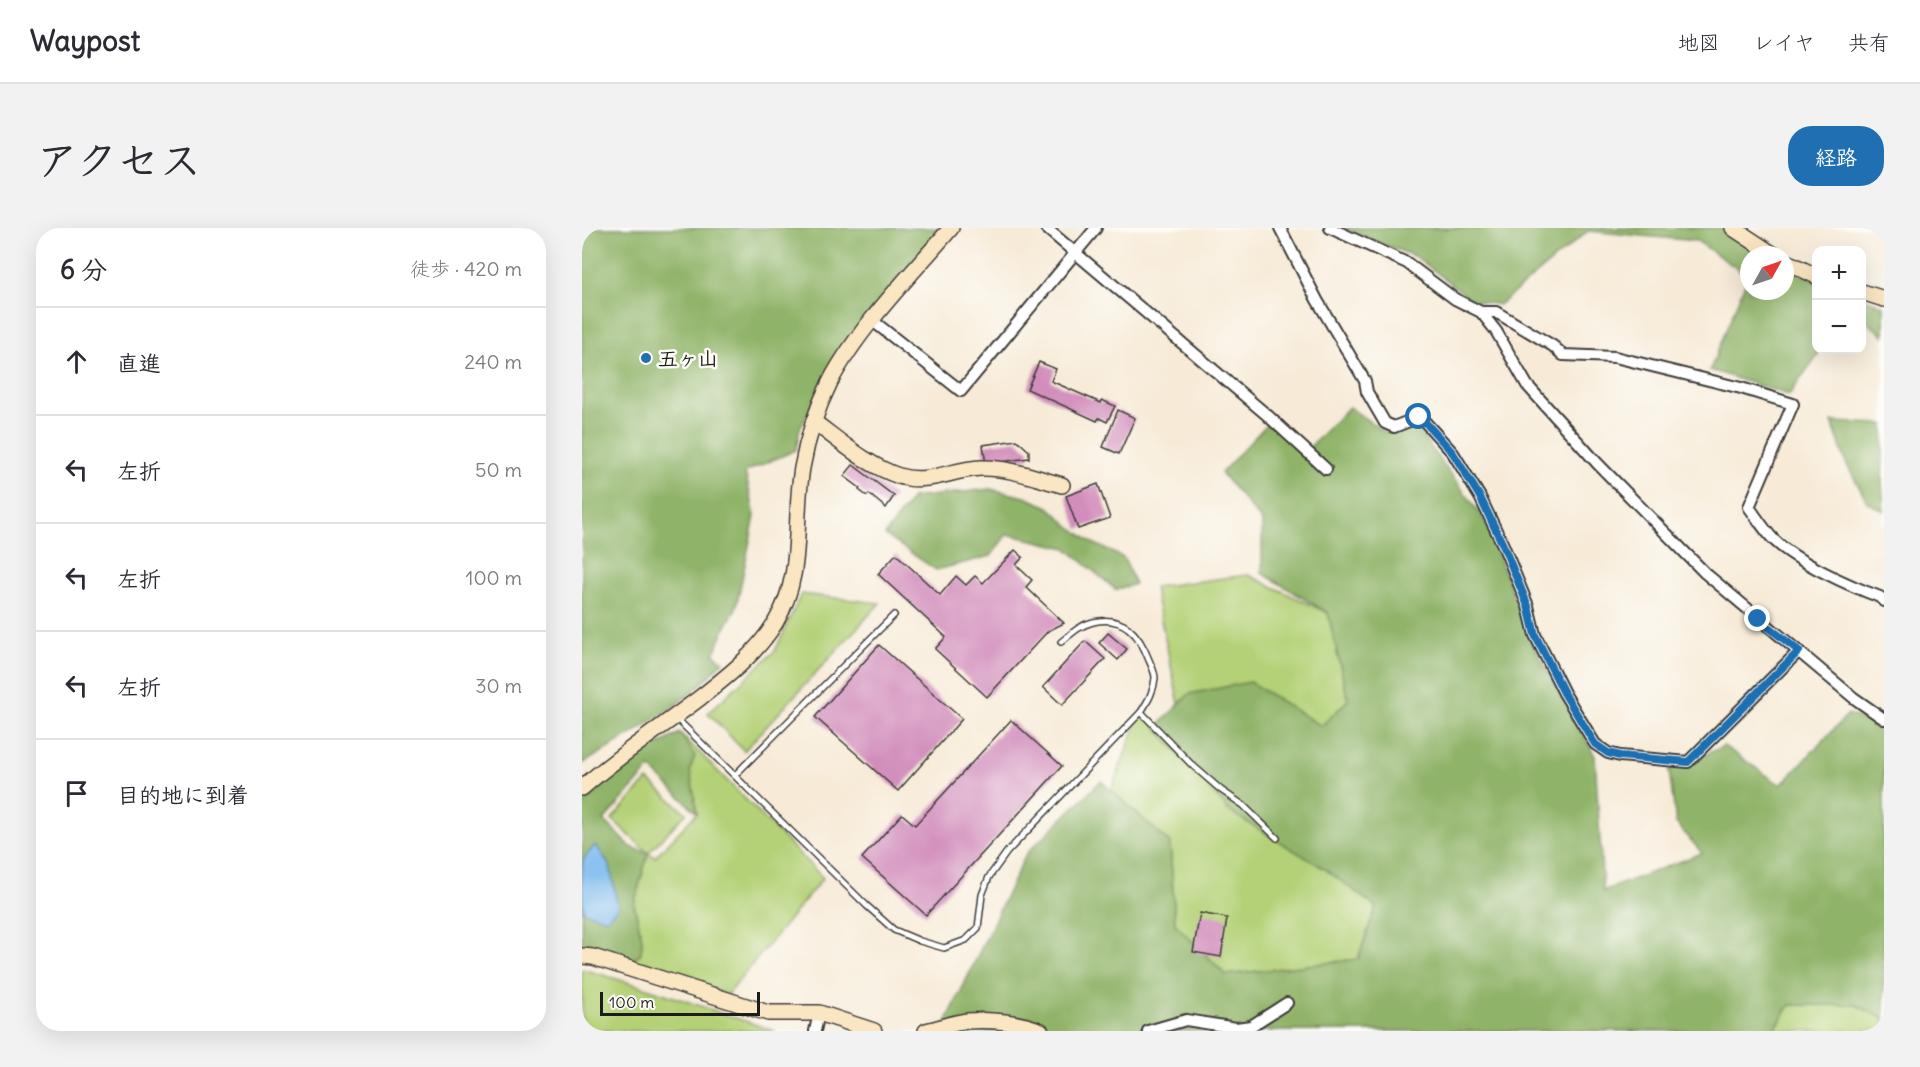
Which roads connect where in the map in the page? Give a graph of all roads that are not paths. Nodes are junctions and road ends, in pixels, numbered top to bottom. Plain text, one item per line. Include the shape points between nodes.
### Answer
1 (951, 228) edge
2 (1046, 228) edge
3 (1096, 228) edge
4 (1280, 228) edge
5 (1330, 228) edge
6 (1733, 228) edge
7 (1760, 246) edge
8 (1076, 252) junction
9 (1794, 265) edge
10 (1812, 274) edge
11 (1866, 293) edge
12 (1884, 299) edge
13 (1481, 312) junction
14 (873, 321) junction
15 (814, 422) junction
16 (1326, 469) dead end
17 (1062, 485) dead end
18 (1884, 601) edge
19 (894, 615) dead end
20 (1061, 642) dead end
21 (1799, 651) junction
22 (1141, 712) junction
23 (674, 717) junction
24 (1884, 719) edge
25 (735, 775) junction
26 (582, 789) edge
27 (1277, 837) dead end
28 (582, 956) edge
29 (1287, 1003) dead end
30 (819, 1013) junction
31 (815, 1031) edge
32 (874, 1031) edge
33 (926, 1031) edge
34 (1041, 1031) edge
35 (1148, 1031) edge

1 - 14 street
2 - 8 street
3 - 8 street
4 - 21 street via 1385,423 1394,427 1419,417 1466,472 1503,545 1528,606 1535,635 1595,744 1620,756 1688,762
5 - 13 street via 1407,263
6 - 7 street
8 - 14 street via 961,391
8 - 16 street
9 - 10 street
11 - 12 street
13 - 18 street via 1496,312 1563,355 1615,357 1741,387 1793,404 1749,507 1774,540 1790,552
13 - 21 street via 1527,385 1597,463 1705,573
14 - 15 street via 830,382
15 - 17 street via 883,470 902,477 927,479 981,468 1021,473
15 - 23 street via 802,469 792,584 775,624 742,665
19 - 25 lane
20 - 22 lane via 1080,626 1094,621 1129,627 1143,644 1155,675 1151,697
21 - 24 street
22 - 25 lane via 1007,852 988,878 978,928 966,940 944,948 894,930
22 - 27 lane via 1191,764
23 - 25 lane
23 - 26 street
28 - 30 street via 768,1013
29 - 35 street via 1251,1026 1236,1028 1186,1020
30 - 31 street
30 - 32 street
33 - 34 street via 989,1020

